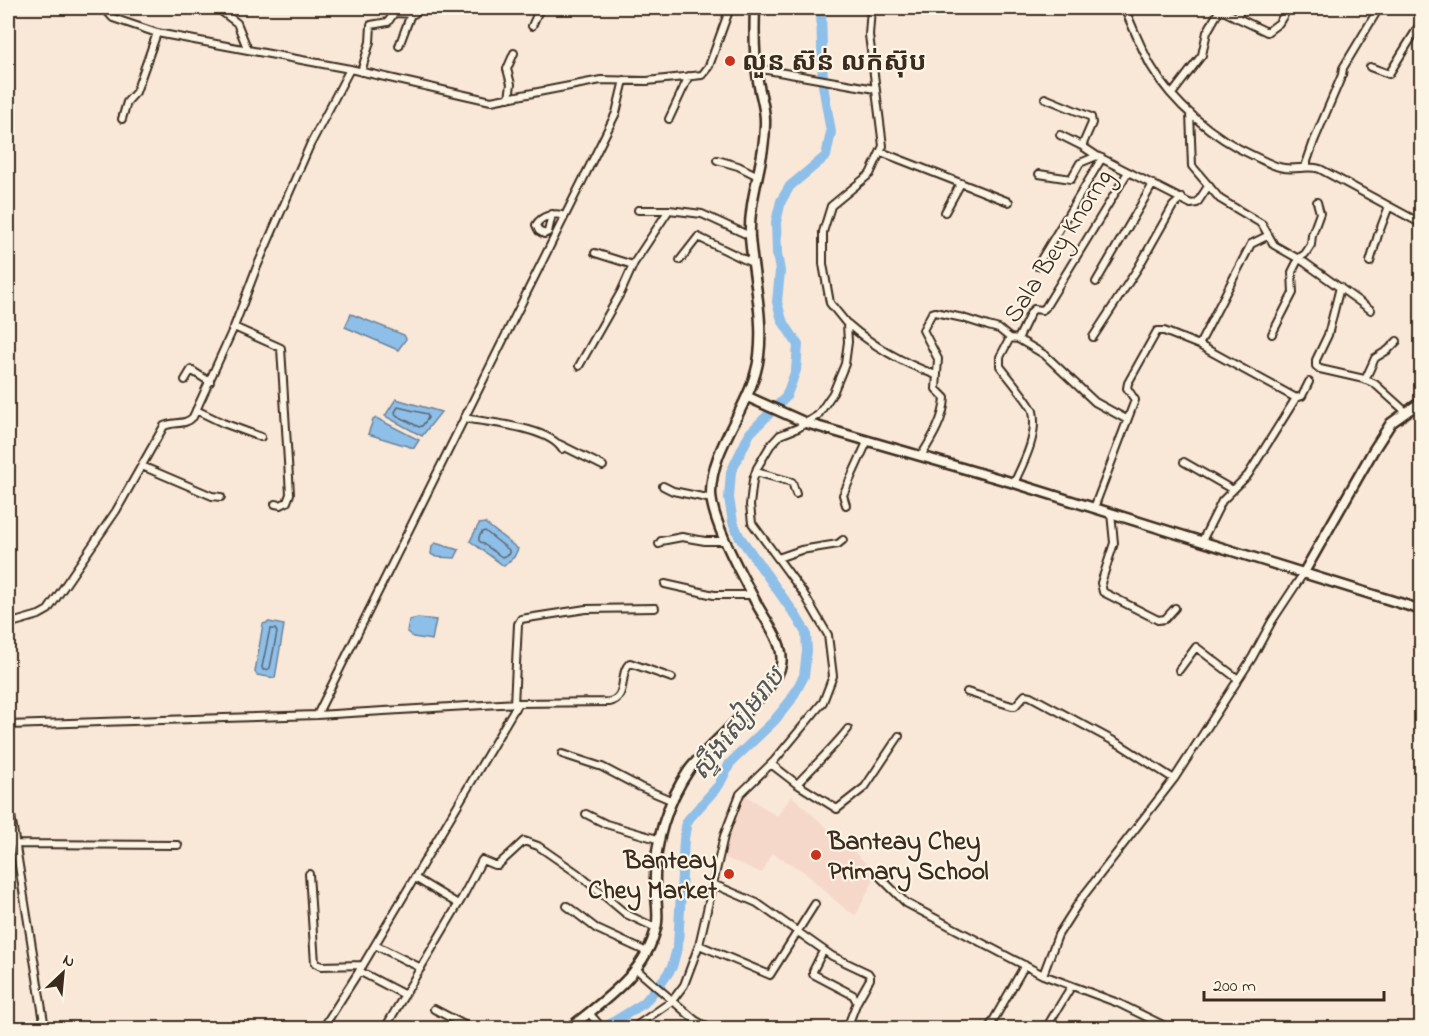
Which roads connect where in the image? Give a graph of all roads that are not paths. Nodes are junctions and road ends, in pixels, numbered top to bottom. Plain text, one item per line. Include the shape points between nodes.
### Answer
1 (104, 8) edge
2 (217, 8) edge
3 (420, 8) edge
4 (540, 8) edge
5 (730, 8) edge
6 (755, 8) edge
7 (871, 8) edge
8 (1124, 8) edge
9 (1242, 8) edge
10 (1288, 8) edge
11 (1379, 8) edge
12 (411, 14) junction
13 (1236, 18) junction
14 (1422, 21) edge
15 (532, 26) dead end
16 (157, 33) junction
17 (399, 46) dead end
18 (248, 50) junction
19 (514, 53) dead end
20 (1370, 67) dead end
21 (756, 68) junction
22 (350, 69) junction
23 (360, 72) junction
24 (689, 76) junction
25 (624, 80) junction
26 (874, 89) junction
27 (1172, 94) junction
28 (509, 98) junction
29 (1045, 98) dead end
30 (1190, 113) junction
31 (122, 119) dead end
32 (669, 119) dead end
33 (1060, 135) dead end
34 (1082, 146) junction
35 (881, 152) junction
36 (1100, 157) junction
37 (717, 160) dead end
38 (1305, 167) junction
39 (1128, 172) junction
40 (1039, 174) dead end
41 (758, 176) junction
42 (961, 183) junction
43 (1153, 184) junction
44 (1209, 185) junction
45 (1182, 198) junction
46 (1009, 202) dead end
47 (1317, 202) dead end
48 (1389, 206) junction
49 (638, 210) dead end
50 (669, 210) junction
51 (945, 212) dead end
52 (552, 214) dead end
53 (564, 216) junction
54 (1422, 224) edge
55 (750, 236) junction
56 (1267, 237) junction
57 (595, 253) dead end
58 (1299, 258) junction
59 (680, 260) dead end
60 (1370, 262) dead end
61 (752, 263) junction
62 (633, 266) junction
63 (1037, 266) dead end
64 (1096, 282) dead end
65 (1340, 286) junction
66 (1371, 310) dead end
67 (847, 324) junction
68 (234, 327) junction
69 (1272, 334) dead end
70 (1010, 338) junction
71 (1093, 338) dead end
72 (1018, 339) junction
73 (1397, 340) dead end
74 (1199, 345) junction
75 (579, 366) dead end
76 (936, 375) junction
77 (185, 380) dead end
78 (1365, 380) junction
79 (210, 381) junction
80 (1309, 382) dead end
81 (748, 397) junction
82 (1296, 398) junction
83 (1422, 401) edge
84 (196, 411) junction
85 (1406, 411) junction
86 (464, 418) junction
87 (1126, 419) junction
88 (803, 421) junction
89 (261, 437) dead end
90 (868, 440) junction
91 (921, 456) junction
92 (1184, 462) dead end
93 (142, 466) junction
94 (603, 466) dead end
95 (756, 472) junction
96 (1014, 483) junction
97 (663, 486) dead end
98 (1233, 490) junction
99 (796, 494) dead end
100 (220, 497) dead end
101 (712, 499) junction
102 (275, 504) dead end
103 (846, 505) dead end
104 (1094, 508) junction
105 (1111, 513) junction
106 (726, 540) junction
107 (843, 540) dead end
108 (1202, 542) junction
109 (659, 544) dead end
110 (778, 558) junction
111 (1304, 575) junction
112 (665, 584) dead end
113 (752, 595) junction
114 (655, 608) dead end
115 (1175, 608) dead end
116 (1422, 610) edge
117 (8, 624) edge
118 (1179, 670) dead end
119 (672, 678) dead end
120 (1238, 679) junction
121 (967, 692) dead end
122 (516, 704) junction
123 (317, 715) junction
124 (8, 725) edge
125 (848, 729) dead end
126 (899, 736) dead end
127 (562, 754) dead end
128 (771, 764) junction
129 (1174, 779) junction
130 (797, 784) junction
131 (8, 797) edge
132 (673, 801) junction
133 (586, 814) dead end
134 (657, 839) junction
135 (15, 844) junction
136 (178, 845) dead end
137 (309, 874) dead end
138 (415, 878) junction
139 (881, 878) dead end
140 (713, 884) junction
141 (458, 904) junction
142 (815, 904) dead end
143 (567, 906) dead end
144 (656, 928) junction
145 (796, 931) junction
146 (375, 945) junction
147 (699, 945) junction
148 (823, 951) junction
149 (647, 952) junction
150 (1025, 965) junction
151 (361, 968) junction
152 (421, 968) junction
153 (636, 969) junction
154 (1040, 972) junction
155 (1071, 987) junction
156 (405, 994) junction
157 (672, 1001) junction
158 (857, 1002) junction
159 (434, 1009) dead end
160 (589, 1013) junction
161 (709, 1028) edge
162 (1048, 1028) edge
163 (45, 1029) edge
164 (323, 1029) edge
165 (385, 1029) edge
166 (470, 1029) edge
167 (570, 1029) edge
168 (602, 1029) edge
169 (633, 1029) edge
170 (806, 1029) edge
171 (813, 1029) edge
172 (847, 1029) edge
173 (989, 1029) edge
174 (1169, 1029) edge

1 - 16 street via 113,18
2 - 18 street via 237,23
3 - 12 street
4 - 15 street
5 - 24 street via 705,72
6 - 21 street
7 - 26 street
8 - 27 street via 1151,66
9 - 13 street
10 - 13 street via 1279,23 1267,32
11 - 38 street via 1343,68
12 - 17 street
12 - 23 street via 394,13 387,22 371,25
13 - 27 street via 1219,11 1207,32 1202,55
14 - 20 street via 1389,74
16 - 18 street
16 - 31 street
18 - 22 street
19 - 28 street via 507,69
21 - 26 street
21 - 41 street via 765,116
22 - 23 street
22 - 68 street via 310,145
23 - 28 street via 483,100
24 - 25 street
24 - 32 street
25 - 28 street via 571,84
25 - 53 street via 616,113
26 - 35 street
27 - 30 street
29 - 34 street via 1091,117
30 - 38 street via 1242,150 1284,168
30 - 44 street via 1192,166
33 - 34 street
34 - 36 street
35 - 42 street
35 - 67 street via 870,174 831,206 823,232 823,272 830,303
36 - 39 street
36 - 40 street via 1080,162 1071,179
36 - 63 street
37 - 41 street
38 - 48 street via 1320,169
39 - 43 street
39 - 72 street, Sala Bey Knorng via 1045,308 1031,312
41 - 55 street
42 - 46 street
42 - 51 street
43 - 45 street
43 - 64 street
44 - 45 street via 1197,203
44 - 56 street via 1220,199 1262,224
45 - 71 street via 1173,206
47 - 58 street via 1320,213 1311,245
48 - 54 street
48 - 60 street
49 - 50 street
50 - 55 street via 702,214
50 - 62 street
52 - 53 street
53 - 86 street
55 - 61 street
56 - 58 street
56 - 74 street via 1251,244
57 - 62 street
58 - 65 street
58 - 69 street via 1292,276 1293,293
59 - 61 street via 698,237
61 - 81 street via 760,322 759,354
62 - 75 street
65 - 66 street
65 - 78 street via 1328,335 1315,364 1320,369
67 - 76 street via 903,362
67 - 88 street via 845,364 839,381 818,415
68 - 79 street
68 - 102 street via 280,348 290,494 287,502
70 - 72 street
70 - 76 street via 999,329 935,312 923,330 938,359
70 - 96 street, Sala Bey Knorng via 1000,357 1000,366 1033,410 1029,454
72 - 87 street via 1045,355 1095,402
73 - 78 street via 1376,358
74 - 82 street
74 - 87 street via 1164,331 1155,333 1128,383 1135,400
76 - 91 street via 936,389 945,398 945,406
77 - 79 street via 191,370
78 - 85 street
79 - 84 street
80 - 82 street via 1302,396
81 - 88 street
81 - 101 street via 717,460
82 - 98 street via 1252,469
83 - 85 street
84 - 89 street
84 - 93 street via 189,422 164,426
85 - 111 street via 1391,423 1373,451
86 - 94 street via 538,432
86 - 123 street
87 - 104 street
88 - 90 street
88 - 95 street via 773,442
90 - 91 street
90 - 103 street via 843,495
91 - 96 street
92 - 98 street
93 - 100 street
93 - 117 street via 48,610
95 - 99 street via 792,482
95 - 110 street via 750,505 752,523
96 - 104 street
97 - 101 street
98 - 108 street via 1222,501
101 - 106 street
104 - 105 street
105 - 108 street
105 - 115 street via 1114,543 1101,583 1103,592 1158,620 1166,619
106 - 109 street via 672,537
106 - 113 street
107 - 110 street
108 - 111 street
110 - 128 street via 828,635 834,676 823,702
111 - 116 street
111 - 120 street
112 - 113 street via 714,595
113 - 132 street via 780,644 780,670 774,682 703,753
114 - 122 street via 586,609 521,619
118 - 120 street via 1196,647
119 - 122 street via 630,663 615,701
120 - 129 street
121 - 129 street via 1012,706 1027,694
122 - 123 street
122 - 138 street
123 - 124 street
125 - 130 street
126 - 130 street via 865,787 841,807 834,808
127 - 132 street via 602,767
128 - 130 street
128 - 140 street via 740,794 724,836
129 - 154 street via 1082,899
131 - 135 street
132 - 134 street
133 - 134 street
134 - 144 street
135 - 136 street
135 - 163 street
137 - 151 street via 315,963
138 - 141 street
138 - 146 street
139 - 150 street via 906,903
140 - 145 street via 757,903
140 - 147 street
141 - 144 street via 482,860 498,864 524,841 578,873 626,914
141 - 152 street
142 - 145 street
143 - 149 street via 597,929
144 - 149 street
145 - 147 street via 770,975
145 - 148 street
146 - 151 street
146 - 152 street
147 - 157 street via 684,985
148 - 158 street via 812,973 853,995
148 - 158 street via 870,976
149 - 153 street
150 - 154 street
150 - 173 street
151 - 156 street
151 - 164 street
152 - 156 street
153 - 157 street
153 - 160 street
154 - 155 street
155 - 162 street
155 - 174 street via 1118,1003
156 - 165 street
157 - 161 street
157 - 169 street
158 - 172 street
159 - 166 street
160 - 167 street
160 - 168 street
170 - 171 street

